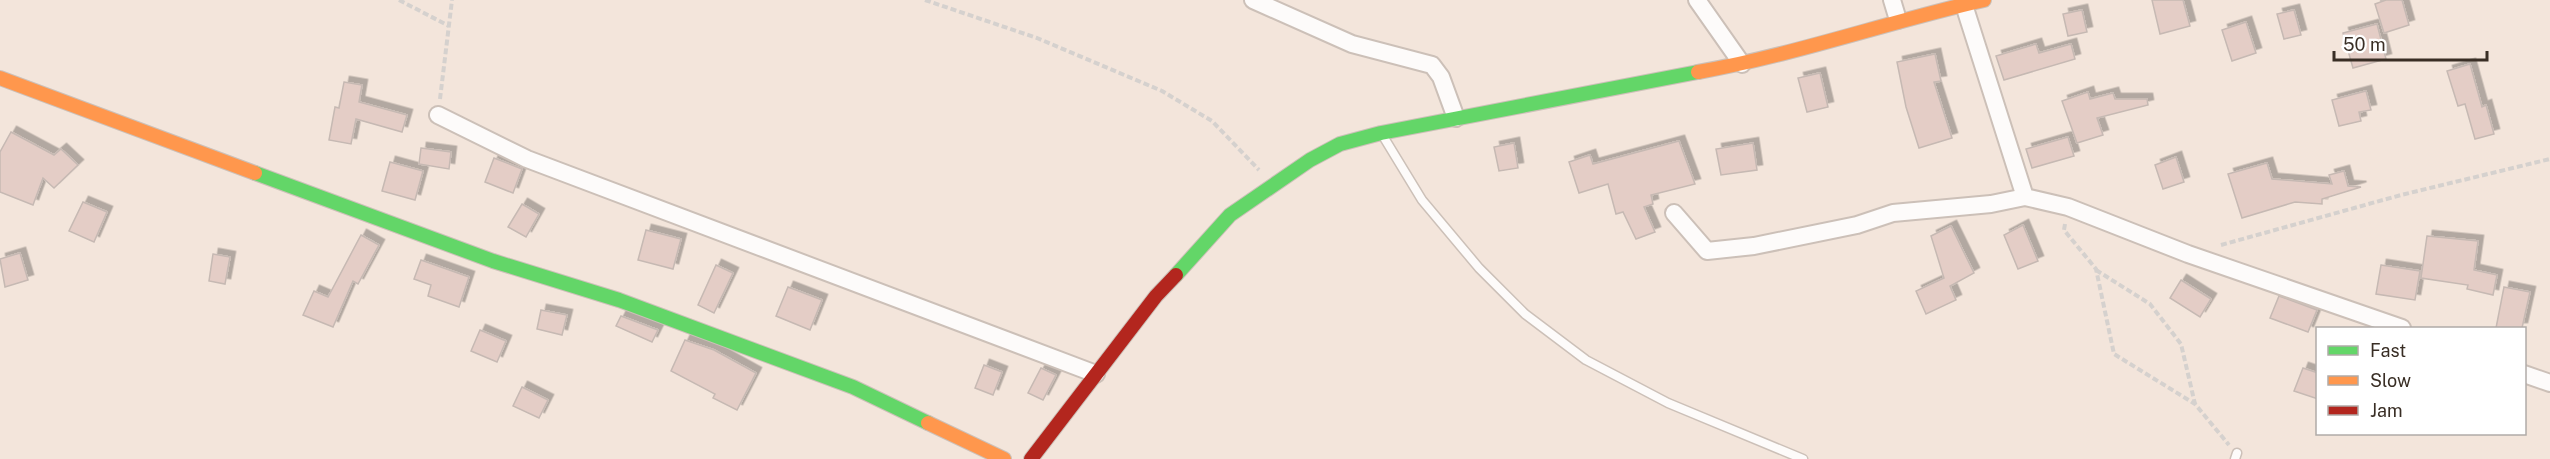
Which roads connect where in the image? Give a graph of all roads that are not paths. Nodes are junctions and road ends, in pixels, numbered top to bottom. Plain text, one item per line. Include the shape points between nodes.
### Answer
1 (1253, 0) edge
2 (1697, 0) edge
3 (1892, 0) edge
4 (1984, 0) edge
5 (1964, 4) junction
6 (1898, 20) junction
7 (1742, 64) junction
8 (0, 78) edge
9 (438, 115) road end
10 (1456, 118) junction
11 (1381, 133) junction
12 (2025, 197) junction
13 (1674, 213) dead end
14 (2399, 327) edge
15 (1096, 374) junction
16 (2526, 375) edge
17 (2550, 383) edge
18 (1004, 459) edge
19 (1031, 459) edge
20 (1803, 459) edge

1 - 10 street via 1352,44 1432,65 1442,77
2 - 7 street
3 - 6 street
4 - 5 street
5 - 6 street
5 - 12 street
6 - 7 street
7 - 10 street
8 - 18 street via 493,261 619,300 853,387
9 - 15 street via 527,159
10 - 11 street
11 - 15 street via 1340,144 1310,160 1230,215 1156,296
11 - 20 lane via 1422,200 1479,268 1525,314 1586,360 1668,403
12 - 13 street via 1893,213 1857,225 1754,246 1707,250
12 - 14 street via 2068,207 2188,254
15 - 19 street
16 - 17 street

